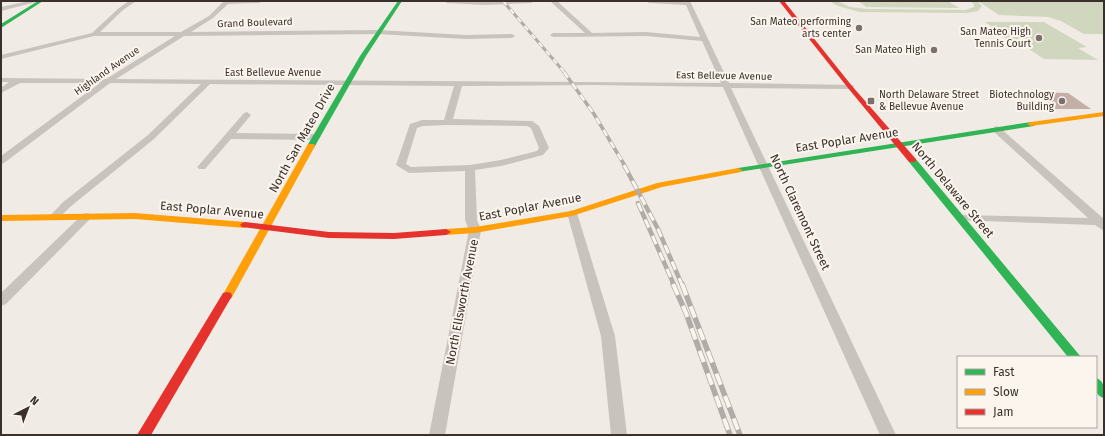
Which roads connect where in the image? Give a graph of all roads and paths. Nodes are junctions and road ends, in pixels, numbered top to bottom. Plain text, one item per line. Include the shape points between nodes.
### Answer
1 (37, 1) edge
2 (42, 1) edge
3 (132, 1) edge
4 (259, 1) edge
5 (400, 1) edge
6 (448, 1) edge
7 (531, 1) edge
8 (553, 1) edge
9 (649, 1) edge
10 (781, 1) edge
11 (226, 2) edge
12 (517, 2) edge
13 (688, 2) edge
14 (1, 9) edge
15 (1, 26) edge
16 (377, 32) junction
17 (94, 34) junction
18 (590, 34) junction
19 (181, 35) junction
20 (553, 35) dead end
21 (512, 36) dead end
22 (705, 39) junction
23 (1, 57) edge
24 (1, 80) edge
25 (18, 80) junction
26 (108, 81) junction
27 (207, 83) junction
28 (346, 84) junction
29 (459, 84) junction
30 (727, 86) junction
31 (850, 87) junction
32 (1, 91) edge
33 (1104, 114) edge
34 (247, 115) dead end
35 (448, 122) junction
36 (996, 129) junction
37 (228, 136) junction
38 (316, 137) junction
39 (899, 143) junction
40 (1, 161) edge
41 (763, 165) junction
42 (202, 167) dead end
43 (470, 168) junction
44 (572, 213) junction
45 (55, 216) junction
46 (87, 216) junction
47 (1, 218) edge
48 (961, 218) junction
49 (1102, 223) edge
50 (267, 227) junction
51 (475, 230) junction
52 (1, 301) edge
53 (1074, 356) edge
54 (1097, 384) edge
55 (1104, 393) edge
56 (144, 435) edge
57 (437, 435) edge
58 (619, 435) edge
59 (888, 435) edge

1 - 14 street
2 - 15 main road
3 - 17 street
4 - 11 street
5 - 16 main road, North San Mateo Drive
6 - 12 street
7 - 12 street
8 - 18 street
9 - 13 street
10 - 31 main road, North Delaware Street
11 - 19 street, Highland Avenue via 211,17
13 - 22 street, North Claremont Street
16 - 19 street, Grand Boulevard
16 - 21 street, Grand Boulevard via 466,37
16 - 28 main road, North San Mateo Drive
17 - 19 street, Grand Boulevard
17 - 23 street, Grand Boulevard
18 - 20 street
18 - 22 street via 646,34
19 - 26 street, Highland Avenue
22 - 30 street, North Claremont Street
24 - 25 street, East Bellevue Avenue
25 - 26 street, East Bellevue Avenue
25 - 32 street
26 - 27 street, East Bellevue Avenue
26 - 40 street, Highland Avenue
27 - 28 street, East Bellevue Avenue
27 - 45 street via 151,137
28 - 29 street, East Bellevue Avenue
28 - 38 main road, North San Mateo Drive
29 - 30 street, East Bellevue Avenue
29 - 35 street
30 - 31 street, East Bellevue Avenue
30 - 41 street, North Claremont Street
31 - 39 main road, North Delaware Street
33 - 36 main road, East Poplar Avenue
34 - 37 street
35 - 43 street via 413,126 400,166 409,170
35 - 43 street via 529,123 535,126 544,148 540,153
36 - 39 main road, East Poplar Avenue
36 - 49 street
37 - 38 street
37 - 42 street
38 - 50 main road, North San Mateo Drive
39 - 41 main road, East Poplar Avenue
39 - 48 main road, North Delaware Street
41 - 44 main road, East Poplar Avenue via 660,185
41 - 59 street, North Claremont Street
43 - 51 street, North Ellsworth Avenue via 471,220
44 - 51 main road, East Poplar Avenue
44 - 58 street via 608,336
45 - 46 main road, East Poplar Avenue
45 - 47 main road, East Poplar Avenue
46 - 50 main road, East Poplar Avenue via 135,216
46 - 52 street
48 - 49 street
48 - 53 main road, North Delaware Street
50 - 51 main road, East Poplar Avenue via 330,235 394,236
50 - 56 main road, North San Mateo Drive
51 - 57 street, North Ellsworth Avenue
54 - 55 main road

